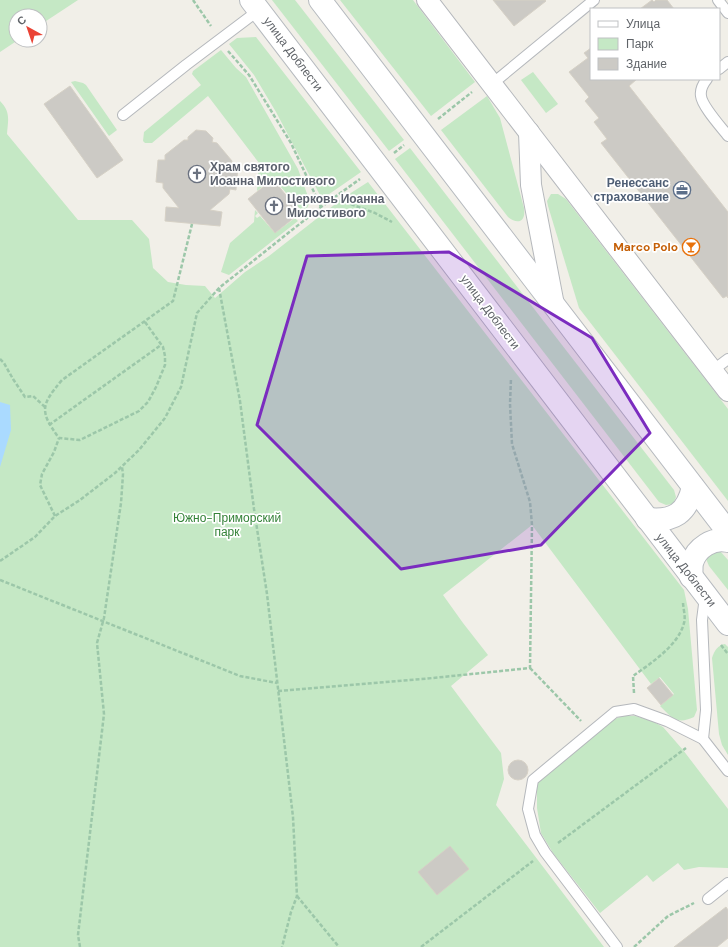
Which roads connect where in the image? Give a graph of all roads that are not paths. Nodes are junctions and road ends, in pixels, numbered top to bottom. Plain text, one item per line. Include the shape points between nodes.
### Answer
1 (320, 0) edge
2 (427, 0) edge
3 (594, 0) edge
4 (718, 0) edge
5 (255, 5) edge
6 (728, 14) edge
7 (728, 62) edge
8 (720, 68) edge
9 (706, 80) edge
10 (492, 84) junction
11 (123, 115) dead end
12 (529, 132) junction
13 (728, 136) edge
14 (554, 305) junction
15 (720, 365) edge
16 (728, 391) edge
17 (693, 487) junction
18 (647, 519) junction
19 (728, 532) edge
20 (728, 541) edge
21 (687, 586) junction
22 (705, 595) junction
23 (728, 624) edge
24 (703, 739) junction
25 (728, 771) edge
26 (728, 883) edge
27 (708, 898) road end
28 (618, 947) edge

1 - 14 main road
2 - 10 street
3 - 10 lane
4 - 6 lane
5 - 11 lane via 221,39
5 - 18 main road, улица Доблести
7 - 8 lane
9 - 13 lane via 700,95 703,103
10 - 12 street
12 - 14 street via 531,184
12 - 15 street
14 - 17 main road
15 - 16 street
17 - 18 main road via 690,500 683,510 672,517 660,520
17 - 19 main road
18 - 21 main road, улица Доблести
20 - 21 main road via 710,543 699,551 692,563
21 - 22 main road, улица Доблести
22 - 23 main road, улица Доблести
22 - 24 lane via 702,620 706,710
24 - 25 lane
24 - 28 lane via 667,721 634,709 615,712 533,780 528,809 535,835 545,852
26 - 27 lane

